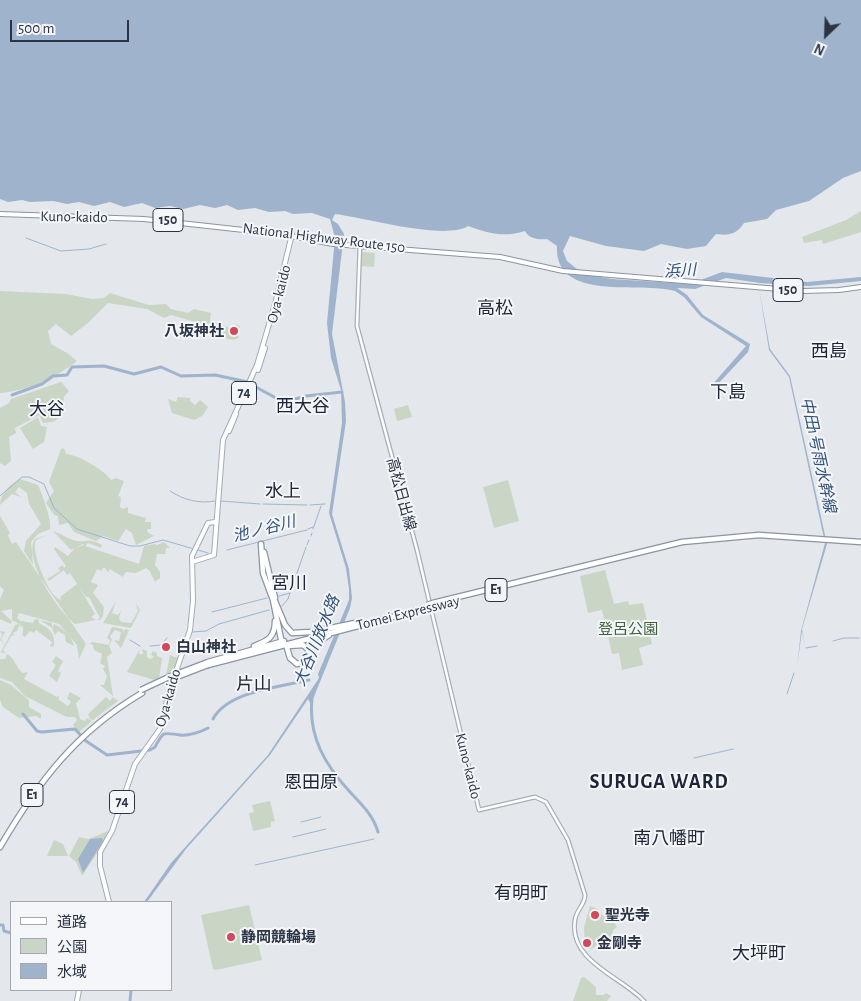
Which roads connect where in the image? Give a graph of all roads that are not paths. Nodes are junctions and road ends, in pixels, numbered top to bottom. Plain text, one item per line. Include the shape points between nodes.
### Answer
1 (0, 213) edge
2 (149, 220) joint
3 (291, 236) junction
4 (360, 245) junction
5 (562, 270) junction
6 (647, 277) junction
7 (861, 286) edge
8 (215, 522) junction
9 (861, 544) edge
10 (214, 555) junction
11 (192, 562) junction
12 (274, 601) junction
13 (327, 632) junction
14 (283, 638) dead end
15 (440, 652) joint
16 (217, 659) junction
17 (224, 661) junction
18 (208, 664) junction
19 (69, 747) junction
20 (0, 841) edge
21 (0, 847) edge
22 (109, 901) edge
23 (644, 1001) edge

1 - 2 main road, Kuno-kaido / 150
1 - 3 main road, National Highway Route 150 / 150 via 135,216
2 - 3 main road, National Highway Route 150 / 150
3 - 4 main road, National Highway Route 150 / 150
3 - 8 main road, Oya-kaido / 74 via 257,365 223,440
3 - 10 main road, Oya-kaido / 74 via 279,297 259,367 225,442
4 - 5 main road, National Highway Route 150 / 150 via 500,257
4 - 15 main road, 高松日出線 via 358,329
5 - 6 main road, National Highway Route 150 / 150
5 - 6 main road, National Highway Route 150 / 150
6 - 7 main road, 150 via 813,292
8 - 10 main road, Oya-kaido / 74
8 - 11 main road, Oya-kaido / 74 via 208,522 192,553
9 - 13 highway, Tomei Expressway / E1, bridge via 785,537 685,543
10 - 11 main road
11 - 22 main road, Oya-kaido / 74 via 190,633 169,690 159,732 135,764 112,831 100,852
12 - 12 highway via 263,573 261,544 270,569
12 - 13 highway via 290,632
12 - 14 highway
12 - 16 highway via 275,630 272,637
13 - 16 highway, Tomei Expressway / E1
13 - 17 highway, Tomei Expressway / E1
13 - 17 highway via 316,643 310,660 302,666 290,662 286,649 290,658 297,664 303,664 309,657 308,649 300,644
15 - 23 main road, Kuno-kaido via 479,810 535,797 548,804 570,846 585,895 574,920 583,953
16 - 18 highway, Tomei Expressway / E1
17 - 18 highway, Tomei Expressway / E1
18 - 19 highway, Tomei Expressway / E1, bridge via 171,676 141,692 106,713
19 - 20 highway, Tomei Expressway / E1 via 36,784
19 - 21 highway, Tomei Expressway / E1 via 33,793

